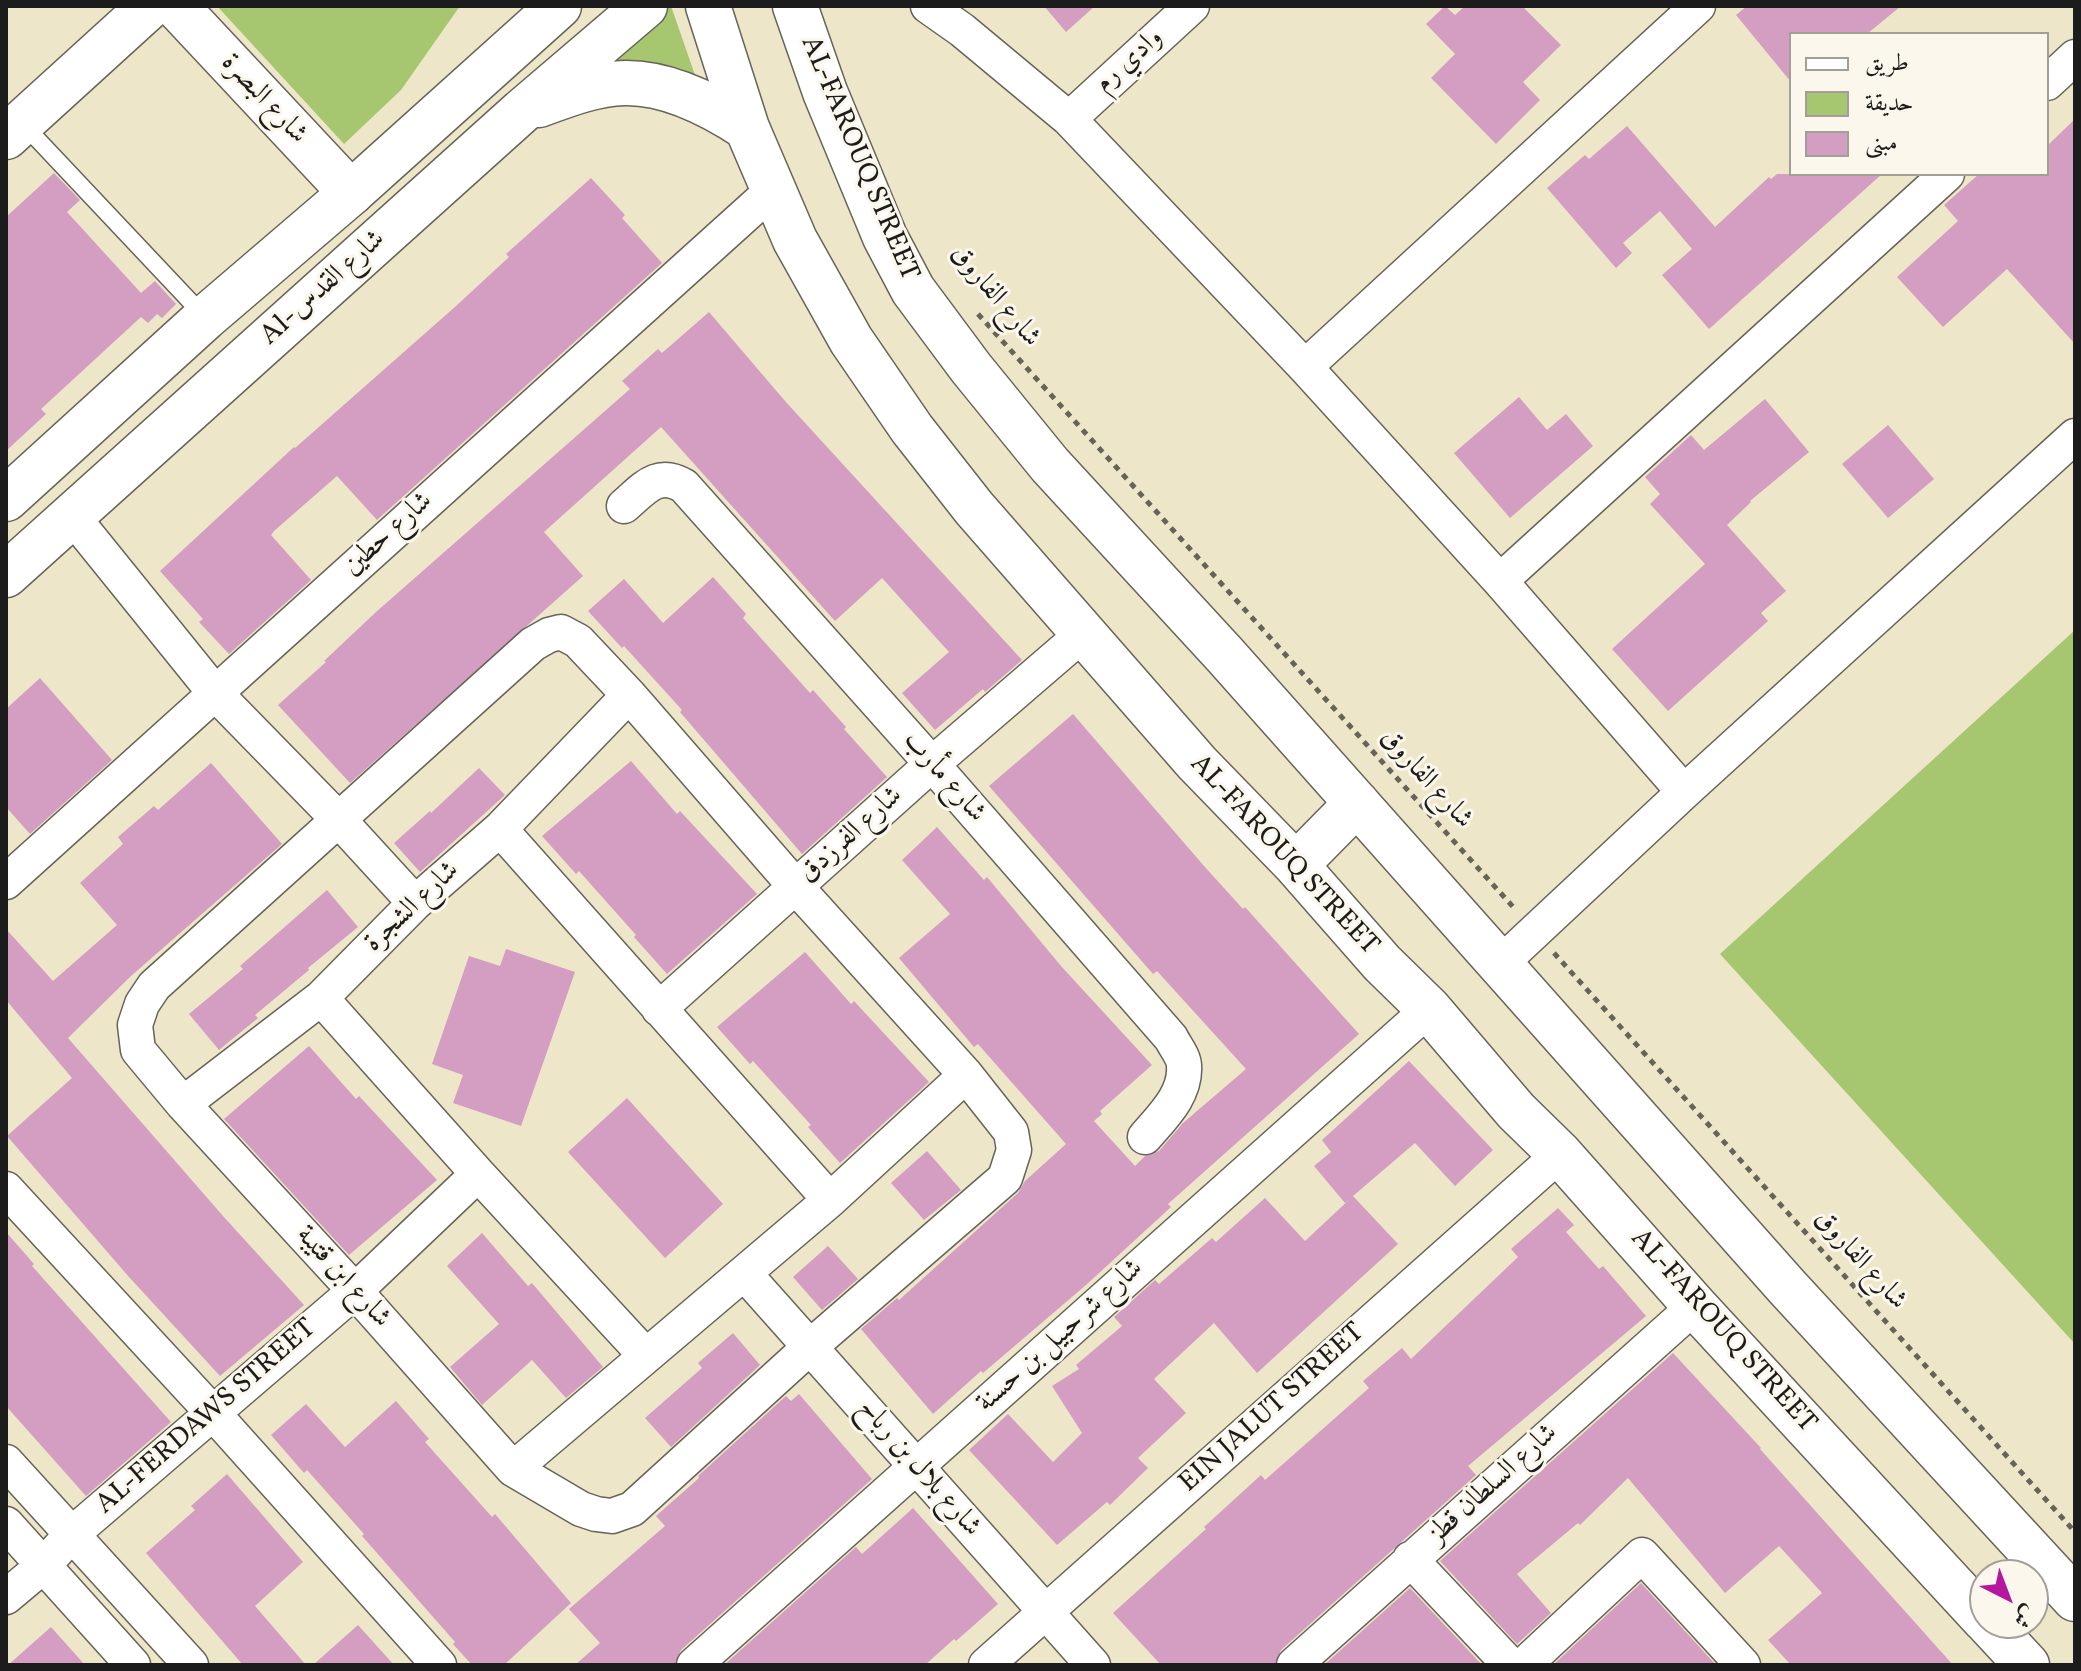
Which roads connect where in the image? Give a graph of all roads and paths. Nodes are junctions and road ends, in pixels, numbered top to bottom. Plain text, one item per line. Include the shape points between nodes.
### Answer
1 (150, 6) edge
2 (176, 6) edge
3 (514, 6) edge
4 (559, 6) edge
5 (645, 6) edge
6 (708, 6) edge
7 (795, 6) edge
8 (928, 6) edge
9 (1192, 6) edge
10 (1698, 6) edge
11 (2075, 57) edge
12 (483, 73) junction
13 (2049, 81) edge
14 (522, 111) junction
15 (1069, 119) junction
16 (747, 128) junction
17 (14, 130) edge
18 (1945, 176) edge
19 (773, 190) junction
20 (351, 193) junction
21 (977, 312) dead end
22 (205, 318) junction
23 (1305, 367) junction
24 (2075, 436) edge
25 (6, 499) edge
26 (624, 506) dead end
27 (72, 516) junction
28 (6, 575) edge
29 (1500, 581) junction
30 (1084, 633) junction
31 (215, 693) junction
32 (629, 695) junction
33 (932, 764) junction
34 (1684, 792) junction
35 (1357, 803) junction
36 (339, 820) junction
37 (500, 829) junction
38 (1296, 865) junction
39 (6, 882) edge
40 (796, 887) junction
41 (415, 903) junction
42 (1535, 931) junction
43 (1499, 965) junction
44 (321, 998) junction
45 (659, 1009) junction
46 (1429, 1009) junction
47 (966, 1075) junction
48 (183, 1104) junction
49 (1145, 1137) dead end
50 (1560, 1154) junction
51 (478, 1174) junction
52 (6, 1189) edge
53 (830, 1200) junction
54 (744, 1273) junction
55 (355, 1291) junction
56 (1695, 1306) junction
57 (811, 1346) junction
58 (646, 1356) junction
59 (212, 1412) junction
60 (6, 1462) edge
61 (915, 1467) junction
62 (513, 1469) junction
63 (6, 1524) edge
64 (2075, 1532) edge
65 (72, 1534) junction
66 (1410, 1559) junction
67 (43, 1566) junction
68 (6, 1597) edge
69 (2075, 1599) edge
70 (1969, 1604) edge
71 (1045, 1611) junction
72 (2002, 1639) edge
73 (133, 1665) edge
74 (191, 1665) edge
75 (439, 1665) edge
76 (694, 1665) edge
77 (986, 1665) edge
78 (1093, 1665) edge
79 (1294, 1665) edge
80 (1510, 1665) edge
81 (1524, 1665) edge
82 (1743, 1665) edge
83 (2027, 1665) edge

1 - 17 main road
2 - 20 main road, شارع البصرة
3 - 12 main road
4 - 12 main road, Al-شارع القدس
5 - 14 main road, Al-شارع القدس
6 - 16 main road, AL-FAROUQ STREET
7 - 35 main road, AL-FAROUQ STREET via 885,237 934,320 1050,465
8 - 15 street
9 - 15 street, وادي رم
10 - 23 street
11 - 13 street
12 - 20 main road, Al-شارع القدس
14 - 16 main road via 581,89 625,83 665,89 713,106
14 - 27 main road, Al-شارع القدس
15 - 23 street
16 - 19 main road, AL-FAROUQ STREET
17 - 22 lane
18 - 29 street
19 - 30 main road, AL-FAROUQ STREET via 851,340 912,429
19 - 31 street, شارع حطين
20 - 22 main road, Al-شارع القدس
21 - 42 path, شارع الفاروق
22 - 25 main road, Al-شارع القدس
23 - 29 street
24 - 34 street
26 - 33 street, شارع مأرب via 658,480 684,486
27 - 28 main road, Al-شارع القدس
27 - 31 street
29 - 34 street
30 - 33 street, شارع الفرزدق
30 - 38 main road, AL-FAROUQ STREET via 1197,763
31 - 36 street
31 - 39 street, شارع حطين
32 - 36 street, شارع ابن قتيبة via 578,641 561,632 549,635
32 - 37 street, شارع الشجرة
32 - 40 street
33 - 40 street, شارع الفرزدق
33 - 49 street, شارع مأرب via 1171,1038 1184,1064 1181,1087
34 - 42 street
35 - 38 main road
35 - 43 main road, AL-FAROUQ STREET
36 - 41 street
36 - 48 street, شارع ابن قتيبة via 154,986 142,1004 135,1025 138,1050
37 - 41 street, شارع الشجرة
37 - 45 street
38 - 46 main road, AL-FAROUQ STREET
40 - 45 street, شارع الفرزدق
40 - 47 street
41 - 44 street, شارع الشجرة
42 - 43 street
42 - 64 path, شارع الفاروق
43 - 69 main road, AL-FAROUQ STREET
44 - 48 street, شارع الشجرة
44 - 51 street
45 - 53 street
46 - 50 main road, AL-FAROUQ STREET
46 - 61 street, شارع شرحبيل بن حسنة
47 - 53 street
47 - 57 street, شارع ابن قتيبة via 1011,1132 1014,1150 1005,1178
48 - 55 street, شارع ابن قتيبة
50 - 56 main road, AL-FAROUQ STREET
50 - 71 street, EIN JALUT STREET
51 - 55 street, AL-FERDAWS STREET
51 - 58 street
52 - 59 street
53 - 54 street
54 - 57 street, شارع بلال بن رباح
54 - 58 street
55 - 59 street, AL-FERDAWS STREET
55 - 62 street, شارع ابن قتيبة
56 - 66 street, شارع السلطان قطز
56 - 70 main road, AL-FAROUQ STREET
57 - 61 street, شارع بلال بن رباح
57 - 62 street, شارع ابن قتيبة via 632,1509 612,1516 581,1509
58 - 62 street
59 - 65 street, AL-FERDAWS STREET
59 - 75 street
60 - 65 street
61 - 71 street, شارع بلال بن رباح
61 - 76 street, شارع شرحبيل بن حسنة
63 - 67 street
65 - 67 street, AL-FERDAWS STREET
65 - 74 street
66 - 79 street, شارع السلطان قطز
66 - 80 street
67 - 68 street, AL-FERDAWS STREET
67 - 73 street
71 - 77 street, EIN JALUT STREET
71 - 78 street, شارع بلال بن رباح
72 - 83 main road, AL-FAROUQ STREET
81 - 82 street via 1642,1555

